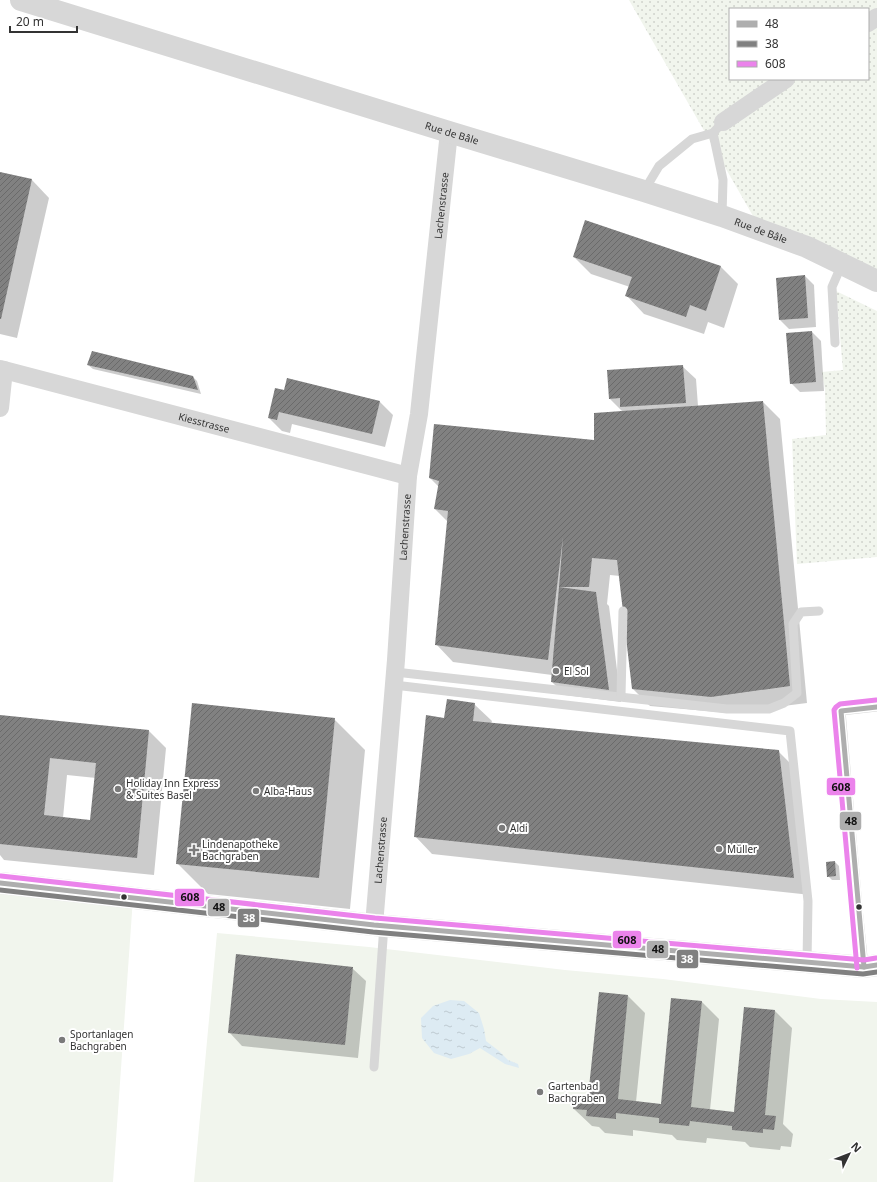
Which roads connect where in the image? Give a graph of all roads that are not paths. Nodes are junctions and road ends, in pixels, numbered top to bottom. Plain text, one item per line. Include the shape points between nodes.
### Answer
1 (21, 0) edge
2 (785, 80) edge
3 (718, 127) junction
4 (449, 132) junction
5 (644, 191) junction
6 (722, 216) junction
7 (842, 264) junction
8 (877, 281) edge
9 (835, 343) dead end
10 (2, 370) edge
11 (0, 408) edge
12 (408, 476) junction
13 (819, 611) dead end
14 (623, 612) dead end
15 (394, 679) junction
16 (621, 696) junction
17 (877, 707) edge
18 (0, 883) edge
19 (379, 925) junction
20 (807, 962) junction
21 (871, 966) edge
22 (374, 1067) dead end

1 - 4 street, Rue de Bâle
2 - 3 street
3 - 5 lane via 692,139 660,166
3 - 6 lane via 723,180
4 - 5 street, Rue de Bâle
4 - 12 street, Lachenstrasse via 419,414
5 - 6 street, Rue de Bâle
6 - 7 street, Rue de Bâle via 807,247
7 - 8 street, Rue de Bâle
7 - 9 lane via 832,287
10 - 11 street
10 - 12 street, Kiesstrasse
12 - 15 street, Lachenstrasse
13 - 16 lane via 801,612 793,624 797,693 784,703 768,710 727,709
14 - 16 lane
15 - 16 lane
15 - 19 street, Lachenstrasse
15 - 20 lane via 790,731 808,901
17 - 21 lane via 841,711 858,908
18 - 19 street
19 - 20 street
19 - 22 lane
20 - 21 street

